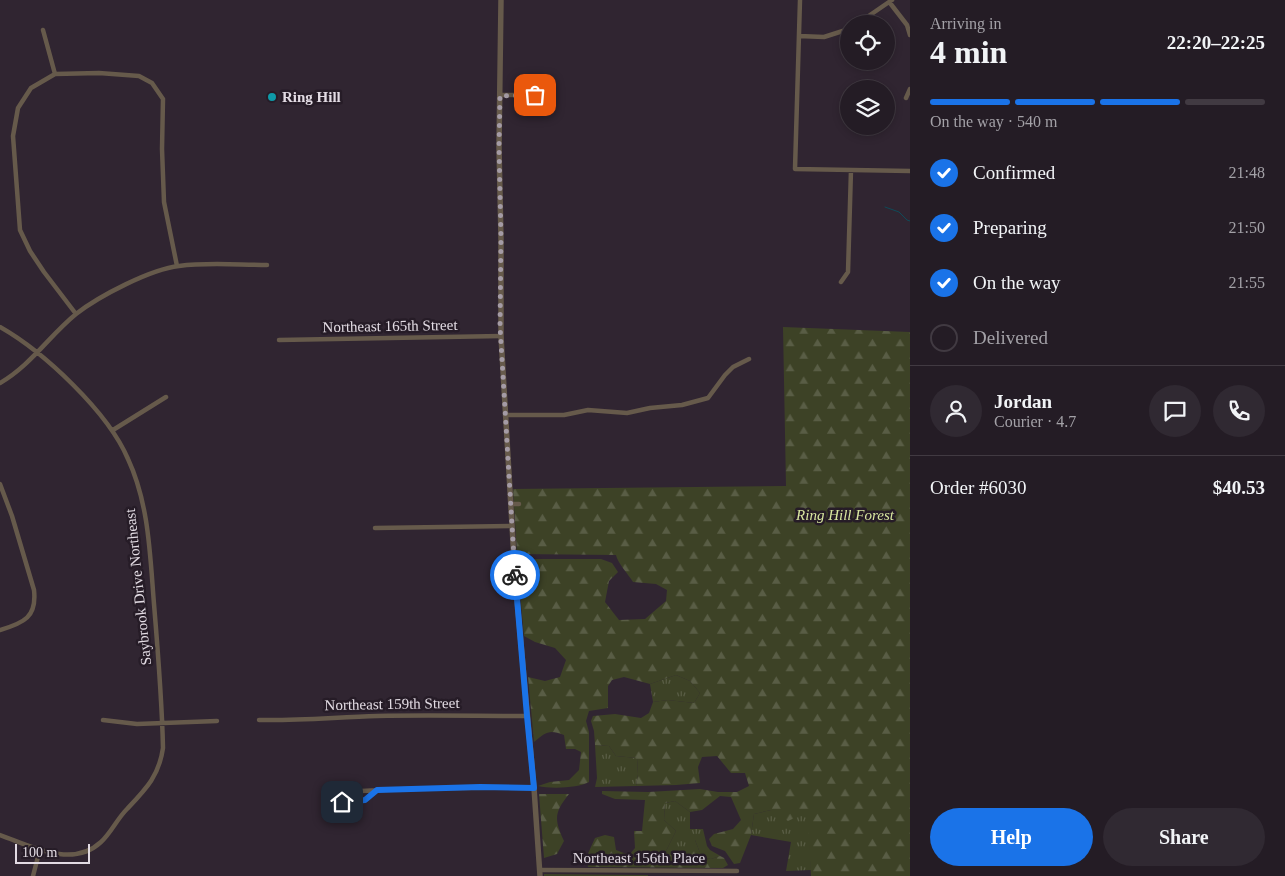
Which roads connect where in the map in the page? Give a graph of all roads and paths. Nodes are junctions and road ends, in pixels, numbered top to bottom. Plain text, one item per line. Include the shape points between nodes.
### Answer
1 (501, 0) edge
2 (800, 0) edge
3 (891, 1) edge
4 (870, 15) edge
5 (43, 30) dead end
6 (840, 33) edge
7 (910, 35) edge
8 (799, 36) junction
9 (55, 74) junction
10 (910, 89) edge
11 (535, 95) dead end
12 (500, 96) junction
13 (906, 98) dead end
14 (851, 170) junction
15 (910, 171) edge
16 (267, 265) dead end
17 (177, 266) junction
18 (841, 282) dead end
19 (76, 314) junction
20 (0, 327) edge
21 (500, 336) junction
22 (279, 340) dead end
23 (36, 353) junction
24 (750, 360) dead end
25 (0, 383) edge
26 (166, 397) dead end
27 (505, 415) junction
28 (113, 430) junction
29 (0, 484) edge
30 (511, 504) junction
31 (519, 504) dead end
32 (512, 526) junction
33 (375, 528) dead end
34 (0, 630) edge
35 (527, 716) junction
36 (103, 720) dead end
37 (259, 720) dead end
38 (217, 721) dead end
39 (162, 723) junction
40 (534, 788) junction
41 (377, 790) junction
42 (0, 835) edge
43 (40, 850) junction
44 (737, 871) dead end
45 (540, 873) edge
46 (33, 876) edge

1 - 12 street
2 - 8 street
3 - 4 street
3 - 7 street
5 - 9 street
6 - 8 street via 824,37
8 - 14 street via 795,169
9 - 17 street via 139,76 152,83 164,99 164,202
9 - 19 street via 32,88 18,108 12,136 20,230 44,272
10 - 13 street
11 - 12 street
12 - 21 street
14 - 15 street
14 - 18 street via 848,272
16 - 17 street
17 - 19 street via 134,281
19 - 23 street
20 - 23 street, Saybrook Drive Northeast
21 - 22 street, Northeast 165th Street
21 - 27 street
23 - 25 street via 24,367
23 - 28 street, Saybrook Drive Northeast via 92,405
24 - 27 street via 733,367 708,398 682,405 627,413 588,410 564,414
26 - 28 street
27 - 30 street
28 - 39 street, Saybrook Drive Northeast via 140,489 147,526
29 - 34 street via 34,590 34,607 30,615 24,621
30 - 31 street
30 - 32 street
32 - 33 street
32 - 35 street
35 - 37 street, Northeast 159th Street
35 - 40 street
36 - 39 street
38 - 39 street
39 - 43 street, Saybrook Drive Northeast via 162,760 153,779 103,841 94,848 68,855
40 - 41 street
40 - 45 street
41 - 41 street via 341,792 334,798 336,802 365,800
42 - 43 street
43 - 46 street
44 - 45 street, Northeast 156th Place

